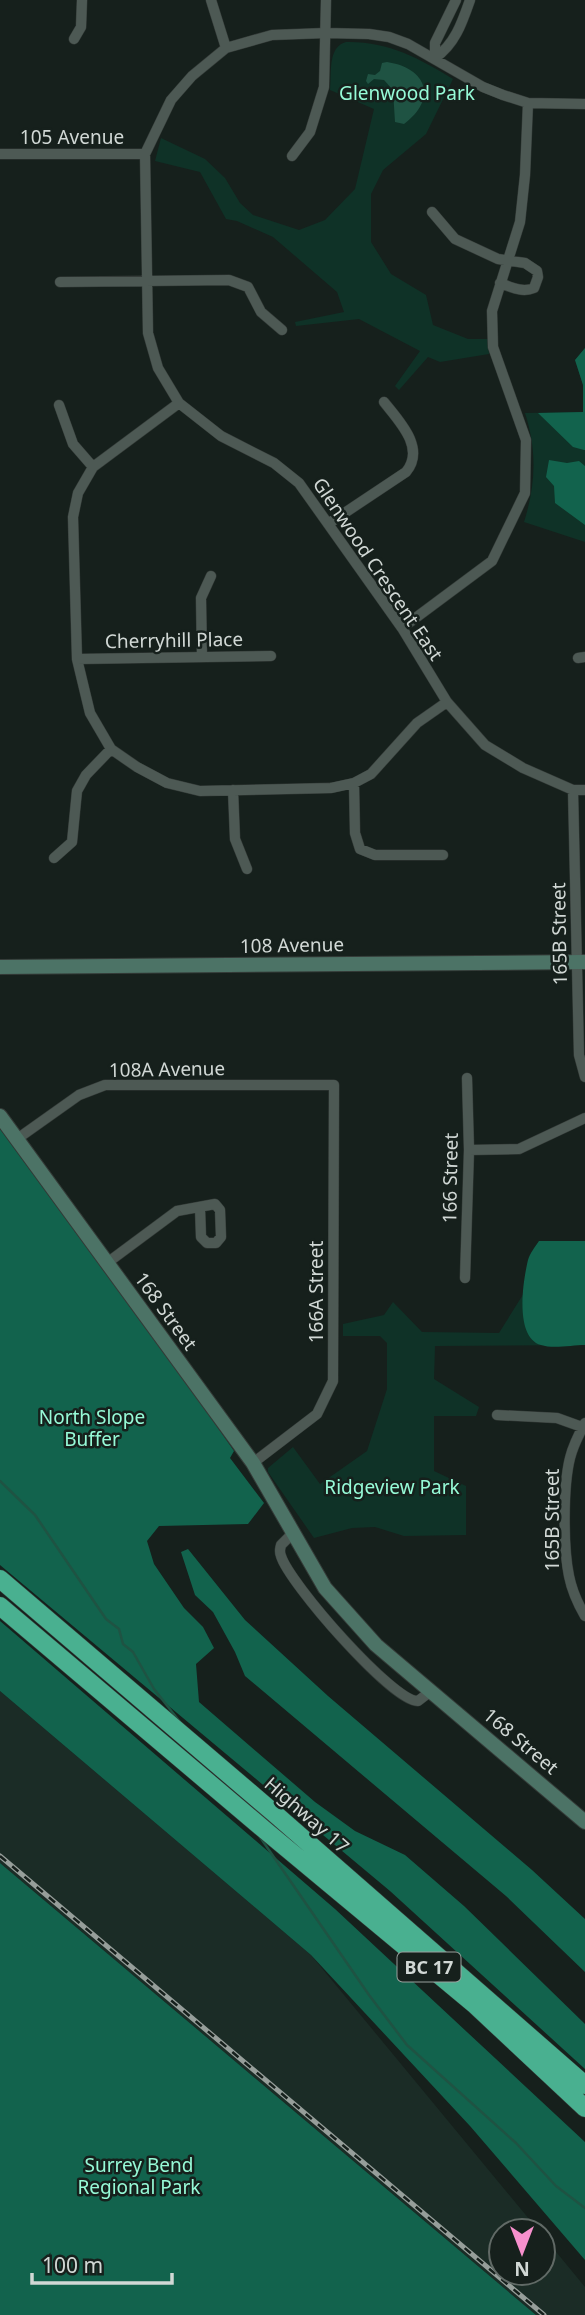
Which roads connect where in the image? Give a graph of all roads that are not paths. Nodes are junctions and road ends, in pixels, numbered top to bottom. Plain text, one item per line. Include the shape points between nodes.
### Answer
1 (82, 0) edge
2 (211, 0) edge
3 (326, 0) edge
4 (456, 0) edge
5 (470, 0) edge
6 (326, 33) junction
7 (74, 38) dead end
8 (226, 48) junction
9 (435, 58) junction
10 (528, 103) junction
11 (585, 104) edge
12 (0, 154) edge
13 (145, 154) junction
14 (292, 156) dead end
15 (432, 212) dead end
16 (508, 260) junction
17 (146, 281) junction
18 (60, 282) dead end
19 (500, 283) junction
20 (282, 330) dead end
21 (384, 402) dead end
22 (179, 403) junction
23 (59, 405) dead end
24 (93, 467) junction
25 (328, 524) junction
26 (211, 576) dead end
27 (402, 628) junction
28 (271, 656) dead end
29 (202, 657) junction
30 (77, 659) junction
31 (447, 702) junction
32 (111, 749) junction
33 (354, 783) junction
34 (233, 790) junction
35 (573, 790) junction
36 (585, 790) edge
37 (443, 855) dead end
38 (54, 858) dead end
39 (247, 869) dead end
40 (581, 962) edge
41 (0, 967) edge
42 (585, 1077) edge
43 (467, 1078) dead end
44 (334, 1085) joint
45 (0, 1116) edge
46 (585, 1118) edge
47 (17, 1139) junction
48 (469, 1150) junction
49 (200, 1208) dead end
50 (107, 1263) junction
51 (465, 1278) dead end
52 (497, 1415) dead end
53 (584, 1426) edge
54 (253, 1463) junction
55 (292, 1534) junction
56 (0, 1579) edge
57 (0, 1606) edge
58 (585, 1616) edge
59 (431, 1691) junction
60 (585, 1822) edge
61 (585, 2084) edge
62 (585, 2108) edge

1 - 7 street via 81,27
2 - 8 street
3 - 6 street
4 - 9 street via 435,43
5 - 9 street via 448,49
6 - 8 street via 272,35
6 - 9 street via 389,37
6 - 14 street via 324,87 310,132
8 - 13 street, Glenwood Crescent East via 171,100
9 - 10 street via 483,87
10 - 11 street
10 - 16 street via 526,175 520,222
12 - 13 street, 105 Avenue
13 - 17 street, Glenwood Crescent East
15 - 16 street via 455,239
16 - 19 street
16 - 19 street via 532,267 537,282 528,290
17 - 18 street
17 - 20 street via 229,280 247,287 261,312
17 - 22 street, Glenwood Crescent East via 148,333 158,368
19 - 27 street via 492,311 493,347 526,440 525,493 492,561
21 - 25 street via 413,444 411,466
22 - 24 street
22 - 25 street, Glenwood Crescent East via 221,436 274,463 299,483
23 - 24 street via 73,444
24 - 30 street via 78,493 73,517
25 - 27 street, Glenwood Crescent East
26 - 29 street via 201,598
27 - 31 street, Glenwood Crescent East
28 - 29 street, Cherryhill Place
29 - 30 street, Cherryhill Place
30 - 32 street via 90,713
31 - 33 street via 417,723 371,774
31 - 35 street, Glenwood Crescent East via 485,745
32 - 34 street via 167,783 200,791
32 - 38 street via 77,791 72,842
33 - 34 street via 331,788
33 - 37 street via 355,833 360,849 375,855
34 - 39 street via 235,839
35 - 36 street
35 - 40 street, 165B Street
40 - 41 street, 108 Avenue
40 - 42 street, 165B Street via 579,1055
43 - 48 street, 166 Street
44 - 47 street, 108A Avenue via 105,1085 79,1095
44 - 54 street, 166A Street via 333,1381 317,1415
45 - 47 street, 168 Street
46 - 48 street via 519,1149
47 - 50 street, 168 Street
48 - 51 street, 166 Street
49 - 50 street via 177,1211
50 - 54 street, 168 Street
52 - 53 street via 557,1418
53 - 58 street, 165B Street via 566,1472 566,1529 569,1578
54 - 55 street, 168 Street
55 - 59 street, 168 Street via 325,1588 376,1645
55 - 59 street via 281,1545 282,1560 333,1628 409,1700 418,1701
56 - 61 highway, Highway 17 / BC 17
57 - 62 highway, Highway 17 / BC 17 via 474,2004
59 - 60 street, 168 Street

